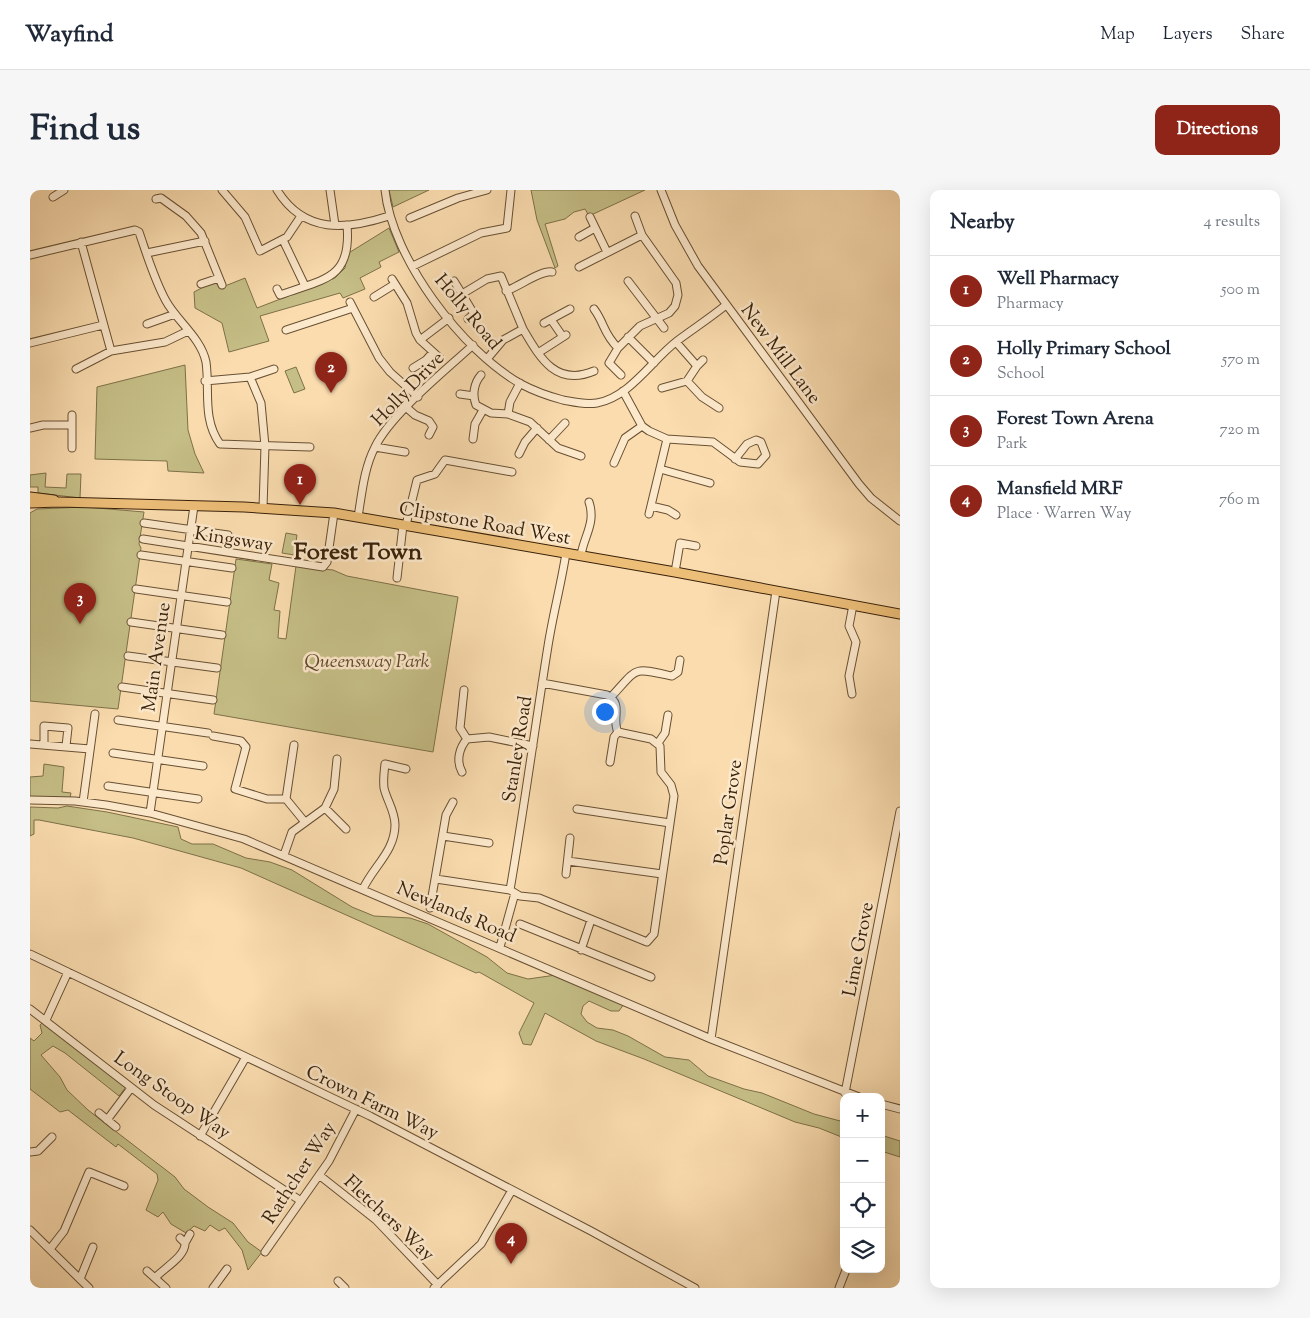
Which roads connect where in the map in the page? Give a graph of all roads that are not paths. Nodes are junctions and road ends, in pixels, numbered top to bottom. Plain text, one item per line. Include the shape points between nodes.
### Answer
1 (64, 190) edge
2 (222, 190) edge
3 (277, 190) edge
4 (330, 190) edge
5 (385, 190) edge
6 (487, 190) edge
7 (511, 190) edge
8 (660, 190) edge
9 (53, 197) dead end
10 (156, 199) dead end
11 (301, 216) junction
12 (389, 216) junction
13 (635, 216) dead end
14 (590, 217) dead end
15 (410, 218) dead end
16 (335, 225) junction
17 (347, 225) junction
18 (595, 228) junction
19 (642, 235) junction
20 (579, 237) dead end
21 (283, 240) junction
22 (205, 241) junction
23 (81, 242) junction
24 (607, 252) junction
25 (147, 253) junction
26 (30, 255) edge
27 (413, 266) junction
28 (579, 267) dead end
29 (552, 272) dead end
30 (219, 278) junction
31 (454, 281) dead end
32 (628, 281) dead end
33 (201, 284) dead end
34 (222, 285) dead end
35 (305, 286) junction
36 (277, 289) dead end
37 (506, 291) junction
38 (462, 294) junction
39 (374, 297) dead end
40 (726, 305) junction
41 (570, 309) dead end
42 (594, 309) dead end
43 (175, 314) junction
44 (449, 318) junction
45 (656, 318) junction
46 (468, 319) dead end
47 (552, 321) junction
48 (147, 324) dead end
49 (544, 324) dead end
50 (103, 325) junction
51 (664, 328) dead end
52 (523, 329) junction
53 (286, 330) dead end
54 (188, 331) junction
55 (628, 337) junction
56 (420, 340) junction
57 (676, 342) junction
58 (30, 343) edge
59 (473, 345) junction
60 (618, 348) junction
61 (111, 351) junction
62 (432, 352) junction
63 (538, 353) junction
64 (441, 359) dead end
65 (487, 359) junction
66 (703, 360) dead end
67 (654, 363) junction
68 (696, 366) junction
69 (76, 368) dead end
70 (412, 368) dead end
71 (274, 369) dead end
72 (594, 371) dead end
73 (481, 375) dead end
74 (621, 375) dead end
75 (250, 377) junction
76 (206, 381) junction
77 (687, 382) junction
78 (520, 383) junction
79 (662, 388) dead end
80 (623, 391) junction
81 (460, 394) dead end
82 (474, 396) junction
83 (418, 397) junction
84 (407, 408) junction
85 (719, 408) dead end
86 (483, 410) junction
87 (72, 414) dead end
88 (508, 414) junction
89 (565, 423) dead end
90 (72, 425) junction
91 (642, 426) junction
92 (30, 428) edge
93 (537, 428) junction
94 (429, 435) dead end
95 (473, 439) dead end
96 (667, 439) junction
97 (548, 440) junction
98 (265, 446) junction
99 (310, 447) dead end
100 (375, 447) junction
101 (72, 448) dead end
102 (405, 452) dead end
103 (519, 454) dead end
104 (581, 456) dead end
105 (735, 459) dead end
106 (614, 463) dead end
107 (660, 470) junction
108 (512, 472) dead end
109 (710, 483) dead end
110 (30, 497) edge
111 (59, 502) junction
112 (589, 502) dead end
113 (30, 503) edge
114 (194, 506) junction
115 (651, 506) junction
116 (263, 508) junction
117 (334, 513) junction
118 (649, 514) dead end
119 (676, 515) dead end
120 (358, 517) junction
121 (900, 520) edge
122 (144, 523) dead end
123 (404, 525) junction
124 (189, 531) junction
125 (228, 535) dead end
126 (143, 540) dead end
127 (696, 546) dead end
128 (187, 547) junction
129 (566, 553) junction
130 (141, 555) dead end
131 (581, 555) junction
132 (185, 562) junction
133 (232, 568) dead end
134 (675, 572) junction
135 (397, 578) dead end
136 (136, 589) dead end
137 (776, 591) junction
138 (180, 596) junction
139 (228, 602) dead end
140 (853, 605) junction
141 (900, 614) edge
142 (131, 622) dead end
143 (176, 628) junction
144 (222, 635) dead end
145 (128, 656) dead end
146 (680, 660) dead end
147 (171, 662) junction
148 (217, 668) dead end
149 (542, 683) junction
150 (122, 687) dead end
151 (464, 690) dead end
152 (167, 694) junction
153 (852, 694) dead end
154 (611, 697) junction
155 (213, 700) dead end
156 (95, 714) dead end
157 (668, 715) dead end
158 (118, 720) dead end
159 (162, 726) junction
160 (618, 732) junction
161 (467, 739) junction
162 (658, 743) junction
163 (30, 744) edge
164 (44, 744) junction
165 (66, 746) junction
166 (294, 746) dead end
167 (533, 746) junction
168 (90, 749) junction
169 (113, 753) dead end
170 (158, 760) junction
171 (337, 760) dead end
172 (610, 762) dead end
173 (203, 766) dead end
174 (406, 769) dead end
175 (462, 772) dead end
176 (108, 786) dead end
177 (153, 792) junction
178 (198, 799) dead end
179 (286, 799) junction
180 (30, 800) edge
181 (83, 802) junction
182 (453, 802) dead end
183 (325, 808) junction
184 (578, 809) dead end
185 (900, 811) edge
186 (150, 813) junction
187 (304, 821) junction
188 (670, 822) junction
189 (346, 829) dead end
190 (443, 836) junction
191 (570, 838) dead end
192 (489, 843) dead end
193 (284, 855) junction
194 (568, 860) junction
195 (566, 874) dead end
196 (662, 874) junction
197 (436, 879) junction
198 (363, 889) junction
199 (513, 892) junction
200 (430, 908) dead end
201 (591, 920) junction
202 (520, 924) dead end
203 (500, 947) junction
204 (581, 950) junction
205 (30, 954) edge
206 (68, 972) junction
207 (651, 977) dead end
208 (30, 1008) edge
209 (46, 1020) junction
210 (711, 1039) junction
211 (246, 1057) junction
212 (131, 1088) junction
213 (845, 1092) joint
214 (885, 1105) edge
215 (356, 1109) junction
216 (900, 1109) edge
217 (99, 1114) dead end
218 (107, 1120) junction
219 (116, 1127) dead end
220 (200, 1136) junction
221 (52, 1137) dead end
222 (30, 1152) edge
223 (319, 1175) junction
224 (124, 1186) dead end
225 (512, 1190) junction
226 (301, 1201) junction
227 (30, 1230) edge
228 (190, 1234) dead end
229 (93, 1247) dead end
230 (50, 1249) junction
231 (265, 1252) dead end
232 (229, 1267) dead end
233 (147, 1271) dead end
234 (845, 1273) edge
235 (155, 1278) junction
236 (80, 1279) junction
237 (338, 1281) dead end
238 (436, 1286) edge
239 (89, 1288) edge
240 (166, 1288) edge
241 (213, 1288) edge
242 (345, 1288) edge
243 (696, 1288) edge
244 (839, 1288) edge

1 - 9 street
2 - 21 street via 245,217 260,251
3 - 11 street via 290,208
4 - 16 street
5 - 12 street, Holly Road
6 - 15 street
7 - 27 street via 508,228 481,233
8 - 40 street, New Mill Lane via 685,246
10 - 22 street via 161,198 186,216
11 - 16 street via 326,226
11 - 21 street
12 - 17 street
12 - 27 street, Holly Road
13 - 19 street
14 - 18 street
16 - 17 street
17 - 35 street via 348,240 340,269 334,275
18 - 20 street
18 - 24 street
19 - 24 street
19 - 45 street via 676,283 678,295 675,306 669,313
21 - 35 street
22 - 25 street
22 - 30 street
23 - 25 street via 135,230
23 - 26 street
23 - 50 street
24 - 28 street
25 - 43 street via 154,277
27 - 44 street, Holly Road
29 - 37 street via 536,275
30 - 33 street
30 - 34 street
31 - 38 street
32 - 45 street
35 - 36 street via 280,295
37 - 38 street via 501,276 487,279
37 - 52 street
38 - 46 street via 474,314
39 - 56 street via 394,282 407,304
40 - 57 street, Holly Road
40 - 121 street, New Mill Lane via 859,484 871,498
41 - 47 street
42 - 60 street via 606,337
43 - 48 street
43 - 54 street
44 - 56 street
44 - 59 street, Holly Road
45 - 51 street
45 - 55 street
47 - 49 street
47 - 63 street via 565,336
50 - 58 street
50 - 61 street
52 - 63 street
52 - 65 street via 503,340
53 - 83 street via 295,330 351,305 379,358
54 - 61 street via 165,342
54 - 76 street via 206,361
55 - 60 street
55 - 67 street
56 - 62 street
57 - 67 street, Holly Road
57 - 68 street
59 - 65 street, Holly Road
59 - 83 street, Holly Drive
60 - 74 street via 609,363
61 - 69 street
62 - 64 street
62 - 70 street
63 - 72 street via 555,371 565,375 577,376
65 - 78 street, Holly Road
66 - 68 street
67 - 80 street, Holly Road
68 - 77 street
71 - 75 street
73 - 82 street via 476,382
75 - 76 street
75 - 98 street via 261,403
76 - 98 street via 210,421 220,444
77 - 79 street
77 - 85 street
78 - 80 street, Holly Road via 549,396 584,404 609,399
78 - 88 street
80 - 91 street
81 - 82 street
82 - 86 street via 476,405
83 - 84 street, Holly Drive
84 - 94 street via 429,421 433,427
84 - 100 street, Holly Drive
86 - 88 street
86 - 95 street via 475,424
87 - 90 street
88 - 93 street
89 - 97 street
90 - 92 street
90 - 101 street
91 - 96 street
91 - 106 street via 625,438
93 - 97 street
93 - 103 street
96 - 105 street via 713,442
96 - 107 street
97 - 104 street via 558,448
98 - 99 street
98 - 116 street
100 - 102 street
100 - 120 street, Holly Drive via 364,477
107 - 109 street
107 - 115 street
108 - 123 street via 445,460 435,474 417,480
110 - 111 main road, Clipstone Road West
111 - 113 main road, Clipstone Road West
111 - 114 main road, Clipstone Road West
112 - 131 street via 592,512 589,532
114 - 116 main road, Clipstone Road West
114 - 124 street, Main Avenue
115 - 118 street
115 - 119 street
116 - 117 main road, Clipstone Road West
117 - 120 main road, Clipstone Road West
117 - 128 street, Kingsway via 327,562 323,567
120 - 123 main road, Clipstone Road West
122 - 124 street
123 - 129 main road, Clipstone Road West
123 - 135 street
124 - 125 street
124 - 128 street, Main Avenue
126 - 128 street, Kingsway
127 - 134 street via 680,543
128 - 132 street, Main Avenue
129 - 131 main road, Clipstone Road West
129 - 149 street, Stanley Road
130 - 132 street
131 - 134 main road, Clipstone Road West
132 - 133 street
132 - 138 street, Main Avenue
134 - 137 main road, Clipstone Road West
136 - 138 street
137 - 140 main road, Clipstone Road West
137 - 210 street, Poplar Grove
138 - 139 street
138 - 143 street, Main Avenue
140 - 141 main road, Clipstone Road West
140 - 153 street via 850,626 856,642 849,676
142 - 143 street
143 - 144 street
143 - 147 street, Main Avenue
145 - 147 street
146 - 154 street via 678,672 672,676 638,670
147 - 148 street
147 - 152 street, Main Avenue
149 - 154 street
149 - 167 street, Stanley Road
150 - 152 street
151 - 161 street via 460,728
152 - 155 street
152 - 159 street, Main Avenue
154 - 160 street via 617,706 615,725
156 - 168 street
157 - 162 street via 665,733
158 - 159 street
159 - 170 street, Main Avenue
159 - 179 street via 241,741 246,747 235,788 267,799
160 - 162 street
160 - 172 street via 614,737
161 - 167 street via 488,738
161 - 175 street via 460,752
162 - 188 street via 661,772 674,790
163 - 164 street
164 - 165 street
164 - 165 street via 44,726 57,726 68,728
165 - 168 street
166 - 179 street
167 - 199 street, Stanley Road
168 - 181 street
169 - 170 street
170 - 173 street
170 - 177 street, Main Avenue
171 - 183 street via 334,789
174 - 198 street via 385,764 384,788 393,810 393,838
176 - 177 street
177 - 178 street
177 - 186 street, Main Avenue
179 - 187 street
180 - 181 street, Newlands Road
181 - 186 street, Newlands Road
182 - 190 street via 446,815
183 - 187 street
183 - 189 street
184 - 188 street
185 - 213 street, Lime Grove
186 - 193 street, Newlands Road via 244,839
187 - 193 street via 292,832
188 - 196 street
190 - 192 street
190 - 197 street
191 - 194 street
193 - 198 street, Newlands Road
194 - 195 street
194 - 196 street
196 - 201 street via 654,934 647,942
197 - 199 street
197 - 200 street
198 - 203 street, Newlands Road
199 - 201 street via 539,898
199 - 203 street, Stanley Road
201 - 204 street
202 - 204 street
203 - 210 street, Newlands Road
204 - 207 street
205 - 206 street, Crown Farm Way
206 - 209 street
206 - 211 street, Crown Farm Way
208 - 209 street, Long Stoop Way
209 - 212 street, Long Stoop Way
210 - 213 street, Newlands Road
211 - 215 street, Crown Farm Way
211 - 220 street
212 - 218 street
212 - 220 street, Long Stoop Way
214 - 216 street
215 - 223 street, Rathcher Way via 339,1145
215 - 225 street, Crown Farm Way
217 - 218 street
218 - 219 street
220 - 226 street, Long Stoop Way
221 - 222 street via 38,1151
223 - 226 street, Rathcher Way
223 - 238 street, Fletchers Way via 383,1227
224 - 230 street via 89,1172 64,1231
225 - 238 street via 481,1244
225 - 243 street, Crown Farm Way
226 - 231 street, Rathcher Way
227 - 230 street
228 - 235 street via 183,1240 182,1255 165,1266
229 - 236 street
230 - 236 street
232 - 241 street
233 - 235 street
234 - 244 street
235 - 240 street
236 - 239 street
237 - 242 street

